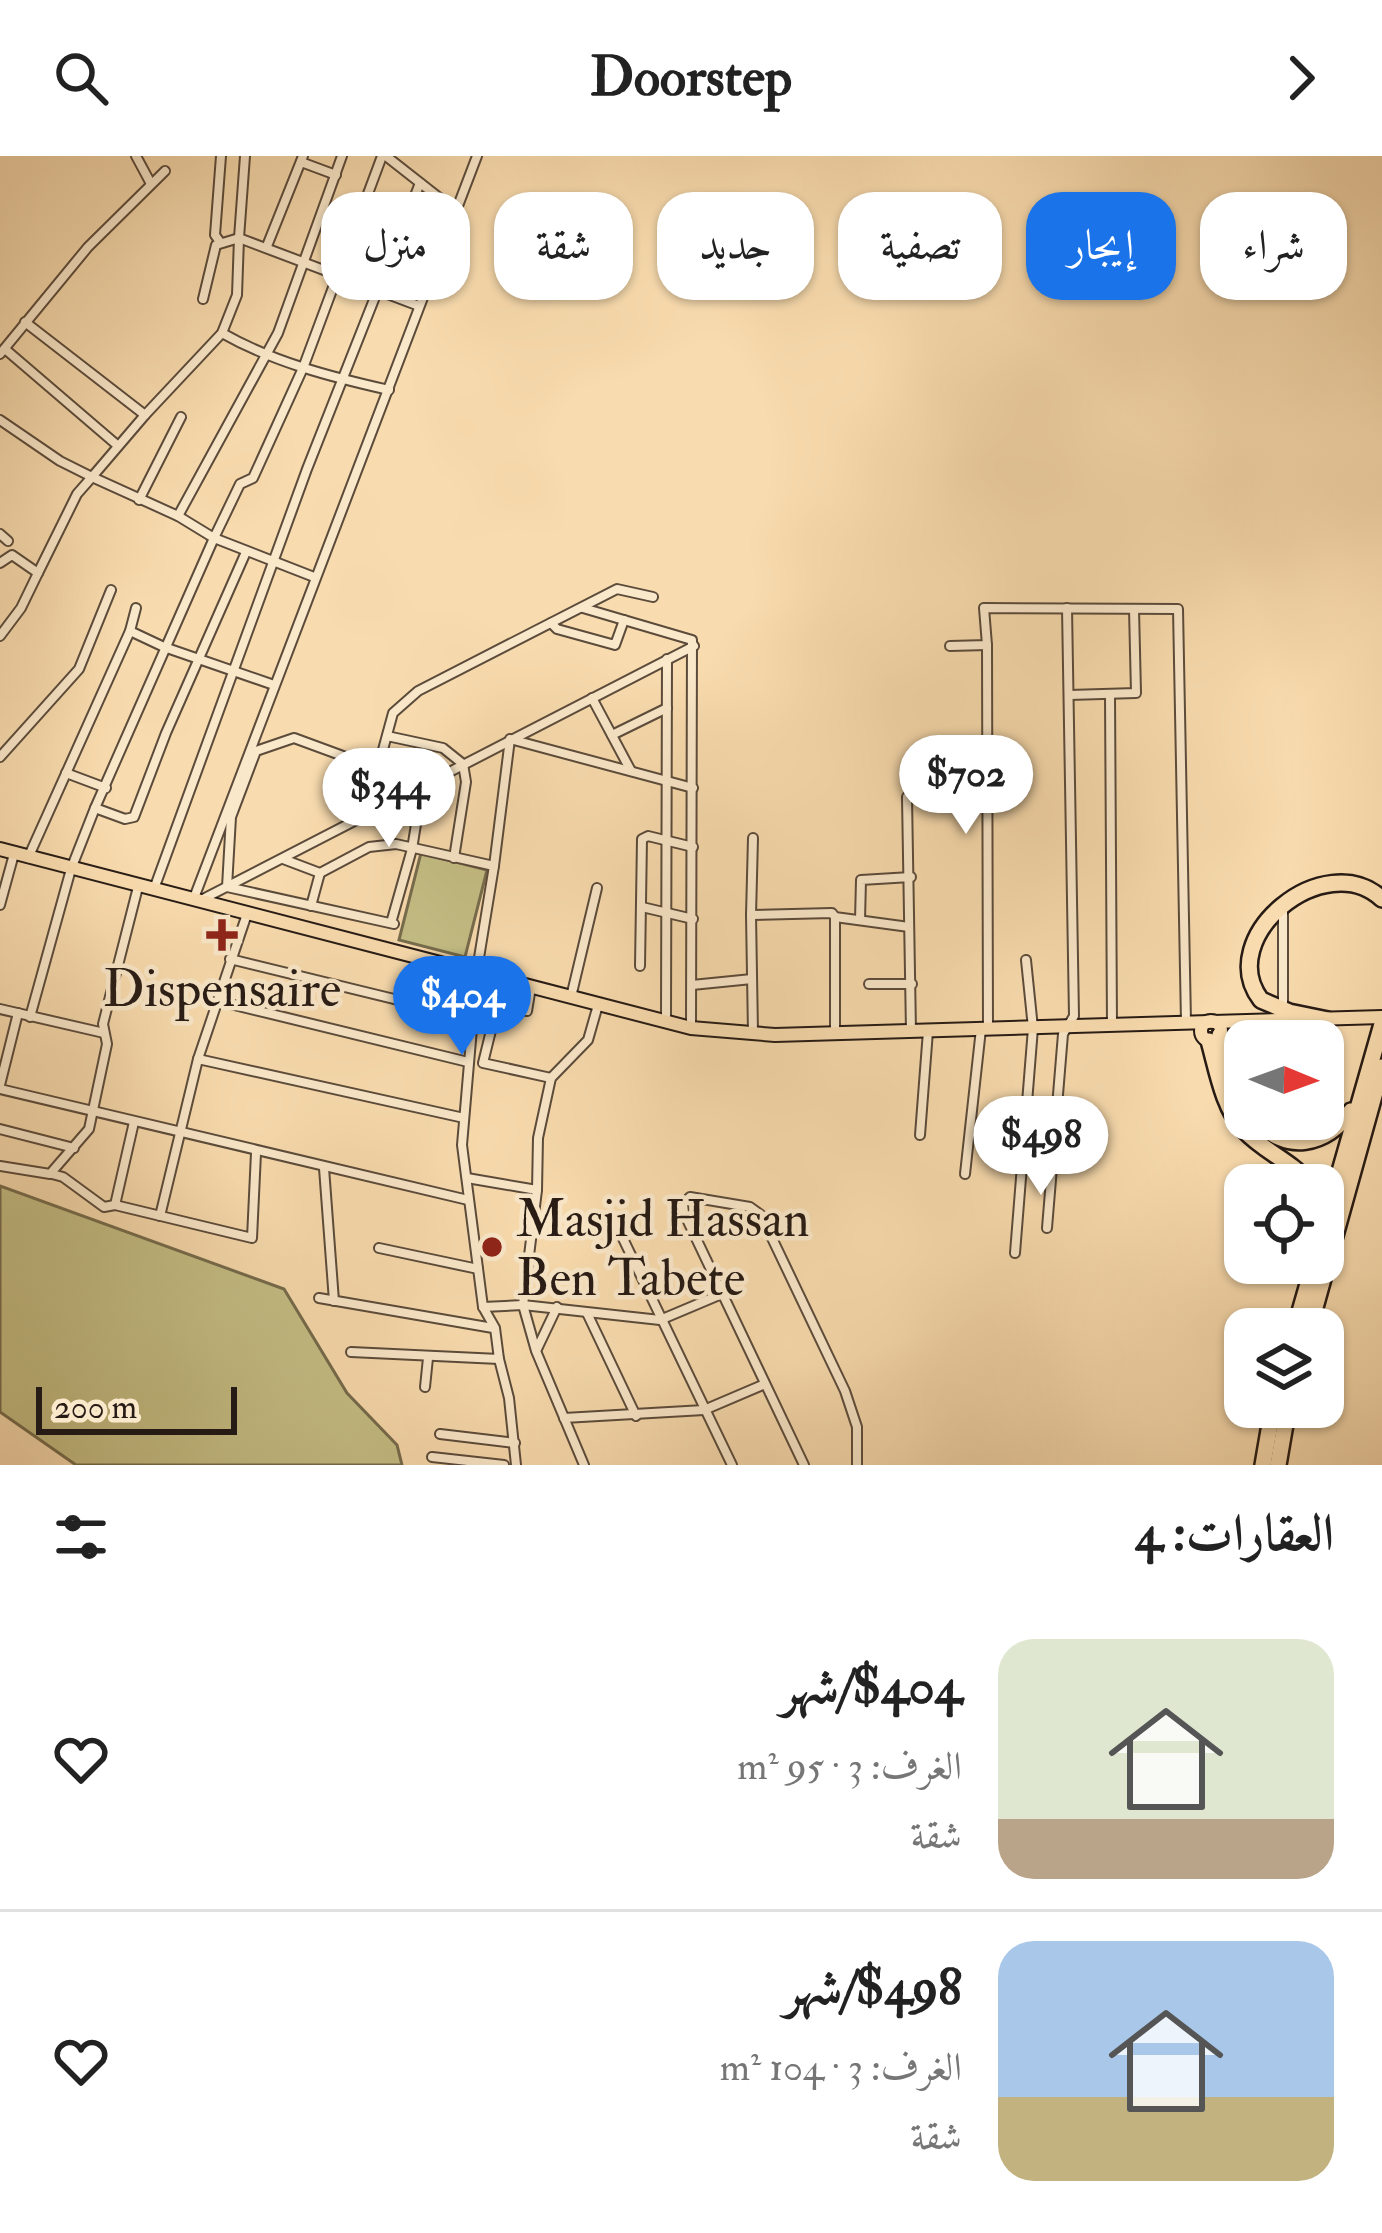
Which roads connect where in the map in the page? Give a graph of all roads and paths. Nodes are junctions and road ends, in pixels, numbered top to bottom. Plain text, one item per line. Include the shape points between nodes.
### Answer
1 (136, 156) edge
2 (221, 156) edge
3 (245, 156) edge
4 (342, 156) edge
5 (384, 156) edge
6 (463, 156) edge
7 (477, 158) edge
8 (302, 159) edge
9 (165, 171) dead end
10 (336, 176) junction
11 (150, 182) junction
12 (420, 183) junction
13 (370, 192) edge
14 (417, 192) edge
15 (432, 192) edge
16 (464, 192) edge
17 (239, 238) junction
18 (220, 242) junction
19 (267, 246) junction
20 (305, 261) junction
21 (321, 268) edge
22 (203, 299) dead end
23 (329, 300) edge
24 (375, 300) edge
25 (404, 300) edge
26 (421, 300) edge
27 (419, 306) junction
28 (25, 322) junction
29 (222, 333) junction
30 (2, 352) edge
31 (267, 354) junction
32 (303, 368) junction
33 (345, 380) junction
34 (389, 390) junction
35 (145, 415) junction
36 (181, 417) dead end
37 (0, 420) edge
38 (117, 445) junction
39 (92, 477) junction
40 (139, 500) junction
41 (178, 516) junction
42 (214, 538) junction
43 (245, 552) junction
44 (0, 563) edge
45 (274, 563) junction
46 (38, 572) junction
47 (314, 577) junction
48 (111, 590) dead end
49 (652, 597) dead end
50 (136, 608) dead end
51 (581, 608) junction
52 (1067, 608) junction
53 (1134, 609) junction
54 (624, 620) junction
55 (551, 623) junction
56 (130, 632) junction
57 (0, 636) edge
58 (987, 645) junction
59 (694, 646) junction
60 (950, 646) dead end
61 (164, 647) junction
62 (201, 658) junction
63 (667, 659) junction
64 (235, 670) junction
65 (274, 685) junction
66 (1069, 695) junction
67 (1110, 695) junction
68 (592, 698) junction
69 (667, 708) junction
70 (612, 735) junction
71 (387, 736) junction
72 (510, 740) junction
73 (0, 757) edge
74 (463, 764) junction
75 (632, 772) junction
76 (66, 773) junction
77 (668, 782) junction
78 (422, 785) junction
79 (106, 788) junction
80 (693, 788) junction
81 (908, 797) dead end
82 (95, 808) junction
83 (753, 838) dead end
84 (666, 842) junction
85 (693, 847) junction
86 (412, 849) junction
87 (14, 853) edge
88 (282, 858) junction
89 (454, 858) junction
90 (494, 866) junction
91 (71, 869) junction
92 (320, 873) junction
93 (911, 878) junction
94 (138, 887) junction
95 (226, 887) junction
96 (597, 888) dead end
97 (153, 891) junction
98 (1382, 899) edge
99 (196, 900) junction
100 (0, 905) edge
101 (311, 906) junction
102 (641, 907) junction
103 (1283, 912) dead end
104 (666, 913) junction
105 (247, 914) junction
106 (751, 915) junction
107 (836, 917) junction
108 (693, 919) junction
109 (860, 920) junction
110 (910, 927) junction
111 (230, 959) junction
112 (1026, 960) dead end
113 (640, 966) dead end
114 (476, 970) junction
115 (752, 979) junction
116 (868, 984) dead end
117 (912, 984) junction
118 (692, 985) junction
119 (531, 987) junction
120 (571, 998) junction
121 (218, 1001) junction
122 (598, 1005) junction
123 (0, 1009) edge
124 (1283, 1010) junction
125 (18, 1013) junction
126 (30, 1017) junction
127 (472, 1018) junction
128 (1328, 1020) edge
129 (666, 1022) junction
130 (1344, 1022) edge
131 (1180, 1024) junction
132 (1112, 1025) junction
133 (1068, 1026) junction
134 (1381, 1026) edge
135 (691, 1028) junction
136 (1033, 1028) junction
137 (985, 1029) junction
138 (1224, 1029) edge
139 (928, 1031) junction
140 (911, 1032) junction
141 (1212, 1032) junction
142 (104, 1033) junction
143 (836, 1033) junction
144 (753, 1034) junction
145 (470, 1040) junction
146 (488, 1044) junction
147 (198, 1058) junction
148 (468, 1062) junction
149 (1224, 1063) edge
150 (1375, 1068) edge
151 (550, 1078) junction
152 (0, 1087) edge
153 (94, 1111) junction
154 (464, 1118) junction
155 (1344, 1118) edge
156 (134, 1122) junction
157 (0, 1129) edge
158 (179, 1131) junction
159 (920, 1136) dead end
160 (1284, 1140) edge
161 (1313, 1140) edge
162 (74, 1148) junction
163 (256, 1153) junction
164 (1290, 1164) edge
165 (0, 1166) edge
166 (1344, 1166) edge
167 (324, 1168) junction
168 (50, 1174) junction
169 (965, 1174) dead end
170 (467, 1178) junction
171 (537, 1190) junction
172 (468, 1200) junction
173 (115, 1205) junction
174 (160, 1216) junction
175 (616, 1224) dead end
176 (1047, 1228) dead end
177 (379, 1248) dead end
178 (1015, 1253) dead end
179 (478, 1269) junction
180 (724, 1292) junction
181 (319, 1298) dead end
182 (334, 1301) junction
183 (523, 1304) junction
184 (484, 1307) junction
185 (557, 1307) junction
186 (1314, 1308) edge
187 (586, 1311) junction
188 (660, 1320) junction
189 (494, 1328) junction
190 (536, 1351) junction
191 (351, 1352) dead end
192 (428, 1358) junction
193 (499, 1359) junction
194 (765, 1384) junction
195 (425, 1387) dead end
196 (704, 1409) junction
197 (636, 1416) junction
198 (564, 1418) junction
199 (1270, 1428) edge
200 (1284, 1428) edge
201 (440, 1435) dead end
202 (515, 1443) junction
203 (432, 1457) dead end
204 (504, 1465) edge
205 (516, 1465) edge
206 (584, 1465) edge
207 (732, 1465) edge
208 (804, 1465) edge
209 (857, 1465) edge
210 (1263, 1465) edge
211 (1278, 1465) edge

1 - 11 street
2 - 18 street
3 - 17 street
4 - 10 street
5 - 12 street
5 - 13 street
6 - 7 street
7 - 16 street
8 - 10 street
8 - 19 street
9 - 11 street
10 - 20 street
11 - 28 street
12 - 14 street
12 - 15 street
17 - 18 street
17 - 19 street
17 - 29 street via 237,295
18 - 22 street
19 - 20 street
20 - 21 street
20 - 31 street
23 - 32 street
24 - 33 street
25 - 27 street
26 - 27 street
27 - 34 street
28 - 30 street
28 - 35 street
29 - 31 street
29 - 35 street
30 - 38 street
31 - 32 street
31 - 41 street
32 - 33 street
32 - 42 street via 253,478 240,484
33 - 34 street
33 - 45 street
34 - 47 street
35 - 38 street
36 - 40 street
37 - 39 street
38 - 39 street
39 - 40 street
39 - 46 street
40 - 41 street
41 - 42 street
42 - 43 street
42 - 61 street
43 - 45 street
43 - 62 street
44 - 46 street via 12,555
45 - 47 street
45 - 64 street
46 - 57 street
47 - 65 street
48 - 73 street via 79,669
49 - 51 street via 617,590
50 - 56 street
51 - 54 street
51 - 55 street
52 - 53 street
52 - 58 street via 984,608
52 - 66 street
53 - 67 street via 1136,693
53 - 131 street via 1178,609
54 - 55 street via 615,645
54 - 59 street via 688,637
55 - 71 street via 418,691 393,713
56 - 61 street
56 - 76 street
58 - 60 street
58 - 137 street
59 - 63 street
59 - 80 street
61 - 62 street
61 - 79 street
62 - 64 street
62 - 82 street via 134,817
63 - 68 street
63 - 69 street
64 - 65 street
64 - 97 street
65 - 99 street
66 - 67 street
66 - 133 street
67 - 132 street
68 - 70 street
68 - 72 street
69 - 70 street
69 - 77 street
70 - 75 street
71 - 74 street via 443,748
71 - 95 street via 370,766 294,738 260,747 233,808
72 - 74 street
72 - 75 street
72 - 90 street
74 - 78 street
74 - 89 street
75 - 77 street
76 - 79 street
76 - 87 street
77 - 80 street
77 - 84 street
78 - 86 street
78 - 88 street
79 - 82 street
80 - 85 street
81 - 93 street
82 - 91 street
83 - 106 street
84 - 85 street
84 - 102 street via 642,839
84 - 104 street
85 - 108 street
86 - 89 street
86 - 92 street via 369,848
86 - 101 street via 393,924
87 - 91 main road
87 - 100 street
88 - 92 street
88 - 95 street
89 - 90 street
90 - 114 street
91 - 94 main road
91 - 126 street
92 - 101 street
93 - 109 street via 861,880
93 - 110 street
94 - 97 main road
94 - 142 street
95 - 99 street
95 - 101 street
96 - 120 street
97 - 99 main road
98 - 124 highway via 1365,887 1325,885 1280,908 1255,945 1250,972 1257,995
99 - 105 main road
102 - 104 street
102 - 113 street
103 - 124 street
104 - 108 street
104 - 129 street
105 - 111 street
105 - 114 main road
106 - 107 street
106 - 115 street
107 - 109 street
107 - 143 street
108 - 118 street
109 - 110 street
110 - 117 street
111 - 121 street
111 - 127 street
112 - 136 street
114 - 119 main road
114 - 127 street
115 - 118 street
115 - 144 street
116 - 117 street
117 - 140 street
118 - 135 street
119 - 120 main road
119 - 146 street via 526,1011 497,1006
120 - 122 main road
121 - 147 street
121 - 148 street
122 - 129 main road
122 - 151 street via 588,1040
123 - 125 street
124 - 128 highway
125 - 126 street
125 - 152 street
126 - 142 street
127 - 145 street
129 - 135 main road
130 - 134 main road
131 - 132 main road
131 - 141 main road
132 - 133 main road
133 - 136 main road
133 - 176 street
134 - 150 highway
135 - 144 main road
136 - 137 main road
136 - 178 street
137 - 139 main road
137 - 169 street
138 - 141 main road
139 - 140 main road
139 - 159 street
140 - 143 main road
141 - 149 highway
141 - 164 highway via 1238,1124
142 - 153 street
143 - 144 main road
145 - 146 street
145 - 148 street
146 - 151 street via 483,1063
147 - 154 street
147 - 158 street
148 - 154 street
150 - 155 highway
150 - 166 highway
150 - 186 highway
151 - 171 street
152 - 153 street
153 - 156 street
153 - 162 street
154 - 170 street
156 - 158 street
156 - 173 street
157 - 162 street
158 - 163 street
158 - 174 street
160 - 161 highway
162 - 168 street
163 - 167 street
163 - 174 street via 252,1238
165 - 168 street
167 - 172 street
167 - 182 street
168 - 173 street via 104,1207
170 - 171 street
170 - 172 street
171 - 183 street
172 - 179 street
173 - 174 street
175 - 188 street
177 - 179 street
179 - 184 street
180 - 188 street
180 - 194 street
180 - 209 street via 684,1213 690,1197 761,1215 845,1390 857,1426
181 - 182 street
182 - 189 street
183 - 184 street
183 - 185 street
183 - 190 street
184 - 189 street
185 - 187 street
185 - 190 street
187 - 188 street
187 - 197 street
188 - 196 street
189 - 193 street
190 - 198 street
191 - 192 street
192 - 193 street
192 - 195 street
193 - 202 street
194 - 196 street
194 - 208 street
196 - 197 street
196 - 207 street
197 - 198 street
198 - 206 street
199 - 210 highway
200 - 211 highway
201 - 202 street
202 - 205 street
203 - 204 street

